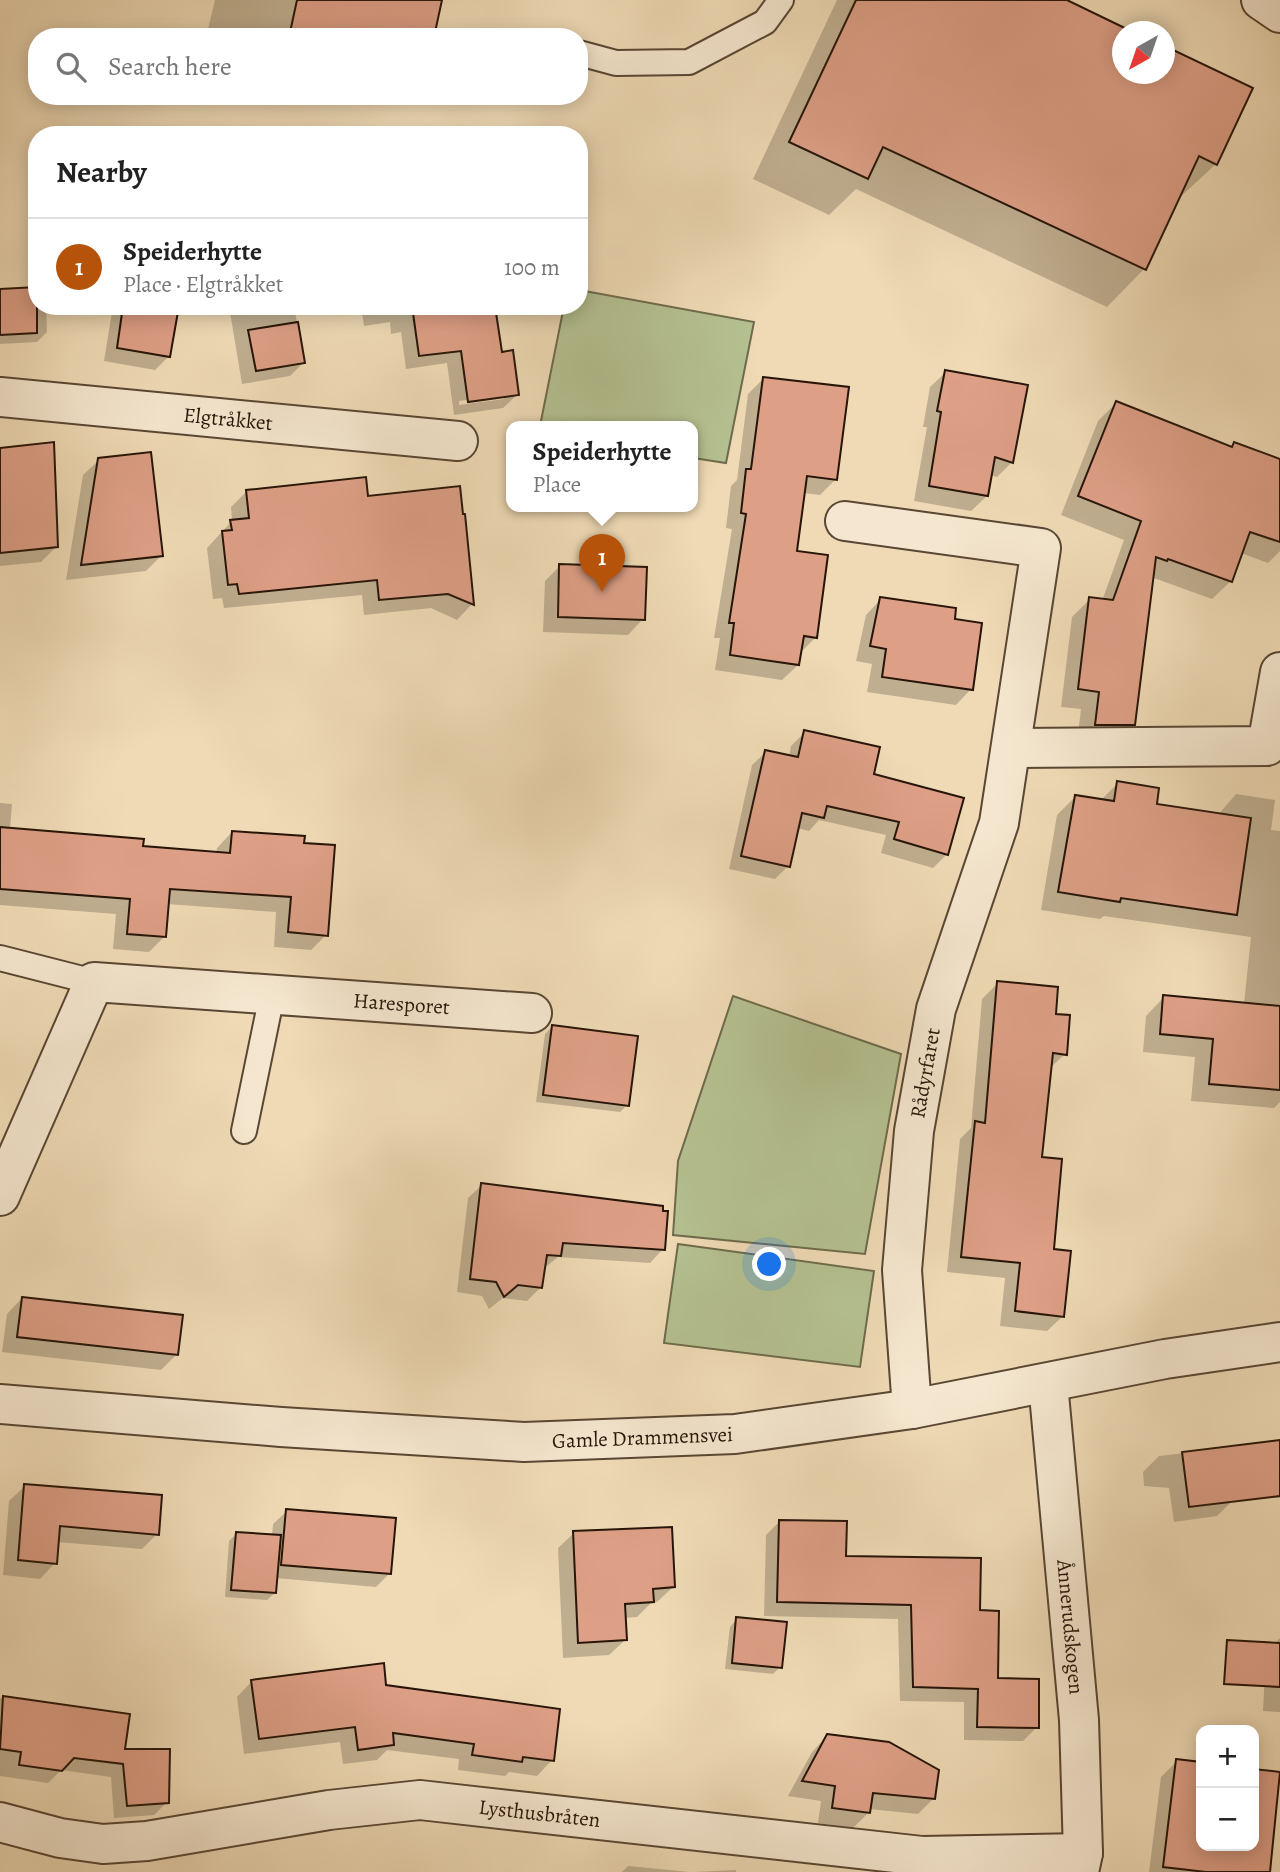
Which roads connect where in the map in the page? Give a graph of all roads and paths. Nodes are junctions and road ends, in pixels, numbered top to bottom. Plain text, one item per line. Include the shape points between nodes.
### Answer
1 (781, 0) edge
2 (1261, 0) edge
3 (1280, 13) edge
4 (588, 56) edge
5 (0, 397) edge
6 (458, 441) dead end
7 (845, 521) dead end
8 (1280, 672) edge
9 (1012, 748) junction
10 (0, 958) edge
11 (94, 982) junction
12 (272, 995) junction
13 (532, 1013) dead end
14 (244, 1131) dead end
15 (0, 1196) edge
16 (1280, 1342) edge
17 (1048, 1382) junction
18 (0, 1404) edge
19 (912, 1409) junction
20 (0, 1822) edge
21 (1081, 1862) edge

1 - 4 lane via 765,22 689,62 616,64
2 - 3 street
5 - 6 street, Elgtråkket
7 - 9 street, Rådyrfaret via 1041,548
8 - 9 street via 1266,746
9 - 19 street, Rådyrfaret via 999,823 936,1009 914,1131 902,1270
10 - 11 lane, Haresporet
11 - 12 street, Haresporet
11 - 15 street
12 - 13 street, Haresporet
12 - 14 lane
16 - 17 street, Gamle Drammensvei
17 - 19 street, Gamle Drammensvei
17 - 21 street, Ånnerudskogen via 1079,1720
18 - 19 street, Gamle Drammensvei via 524,1442 735,1434
20 - 21 street, Lysthusbråten via 103,1844 420,1800 922,1856

